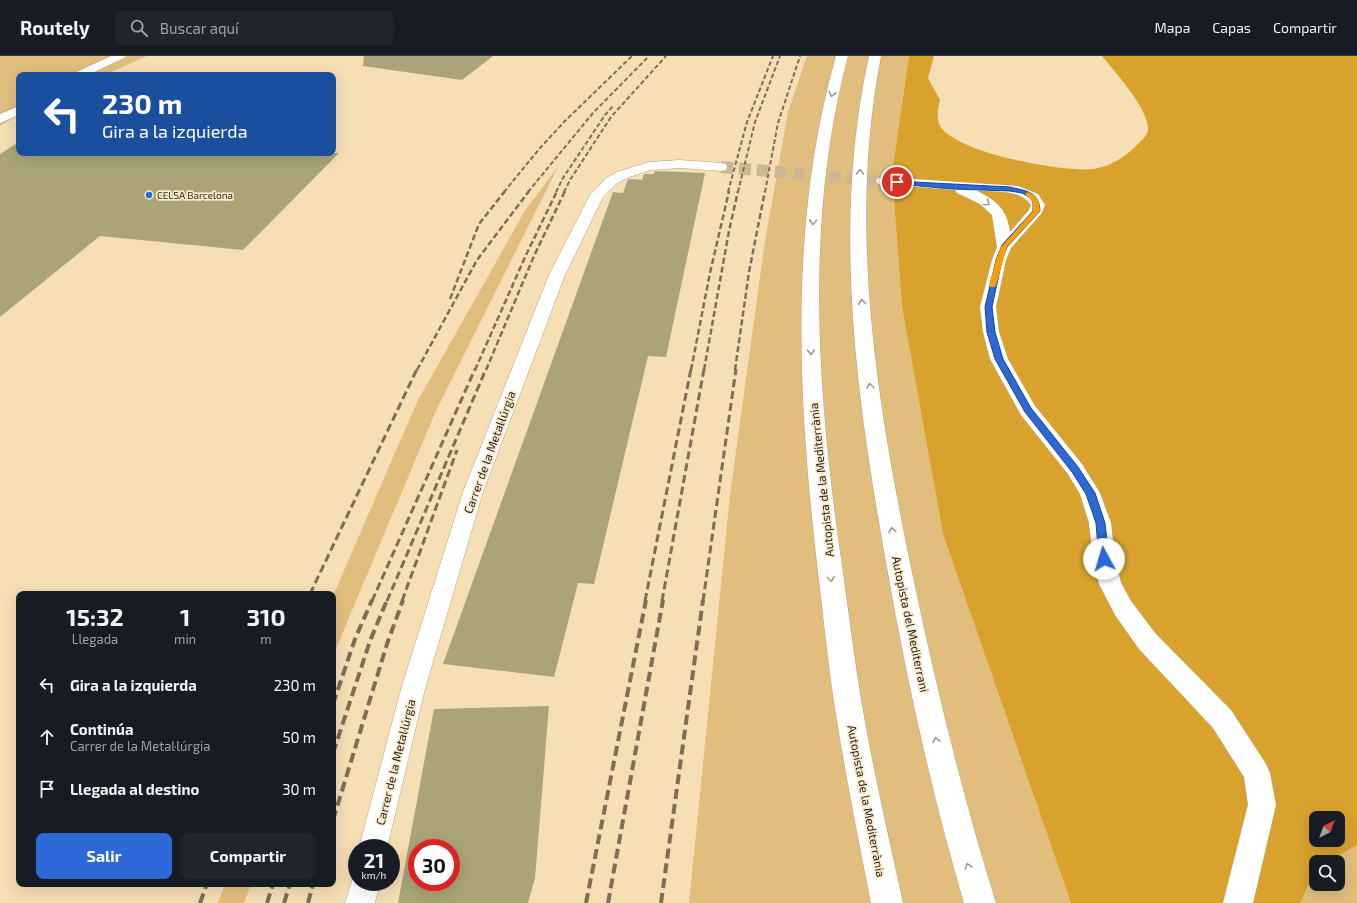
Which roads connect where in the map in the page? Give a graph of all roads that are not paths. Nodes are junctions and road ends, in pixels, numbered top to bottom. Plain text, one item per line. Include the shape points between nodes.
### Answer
1 (842, 56) edge
2 (875, 56) edge
3 (124, 58) edge
4 (86, 72) edge
5 (99, 72) edge
6 (16, 104) edge
7 (0, 112) edge
8 (16, 112) edge
9 (0, 120) edge
10 (721, 167) tunnel mouth
11 (883, 181) tunnel mouth
12 (952, 187) junction
13 (1004, 247) junction
14 (375, 839) edge
15 (363, 891) edge
16 (360, 903) edge
17 (887, 903) edge
18 (980, 903) edge
19 (1238, 903) edge

1 -> 17 main road, Autopista de la Mediterrània via 828,111 816,182 810,294 812,397 839,634 855,741
18 -> 2 main road, Autopista del Mediterrani via 960,840 915,646 887,507 875,431 864,341 859,201 860,158
3 - 4 main road
3 - 5 main road
6 - 7 main road
8 - 9 main road
10 - 14 street, Carrer de la Metal·lúrgia via 665,164 636,170 622,175 597,195 557,275 473,492 413,689
11 - 12 street
12 -> 13 street via 982,199 999,213 1002,219
12 - 13 street via 1010,189 1033,197 1038,205 1036,211
13 - 19 street via 994,275 988,307 991,332 999,359 1028,410 1075,469 1090,493 1100,523 1110,584 1123,608 1180,677 1222,719 1258,773 1262,806
15 - 16 street

